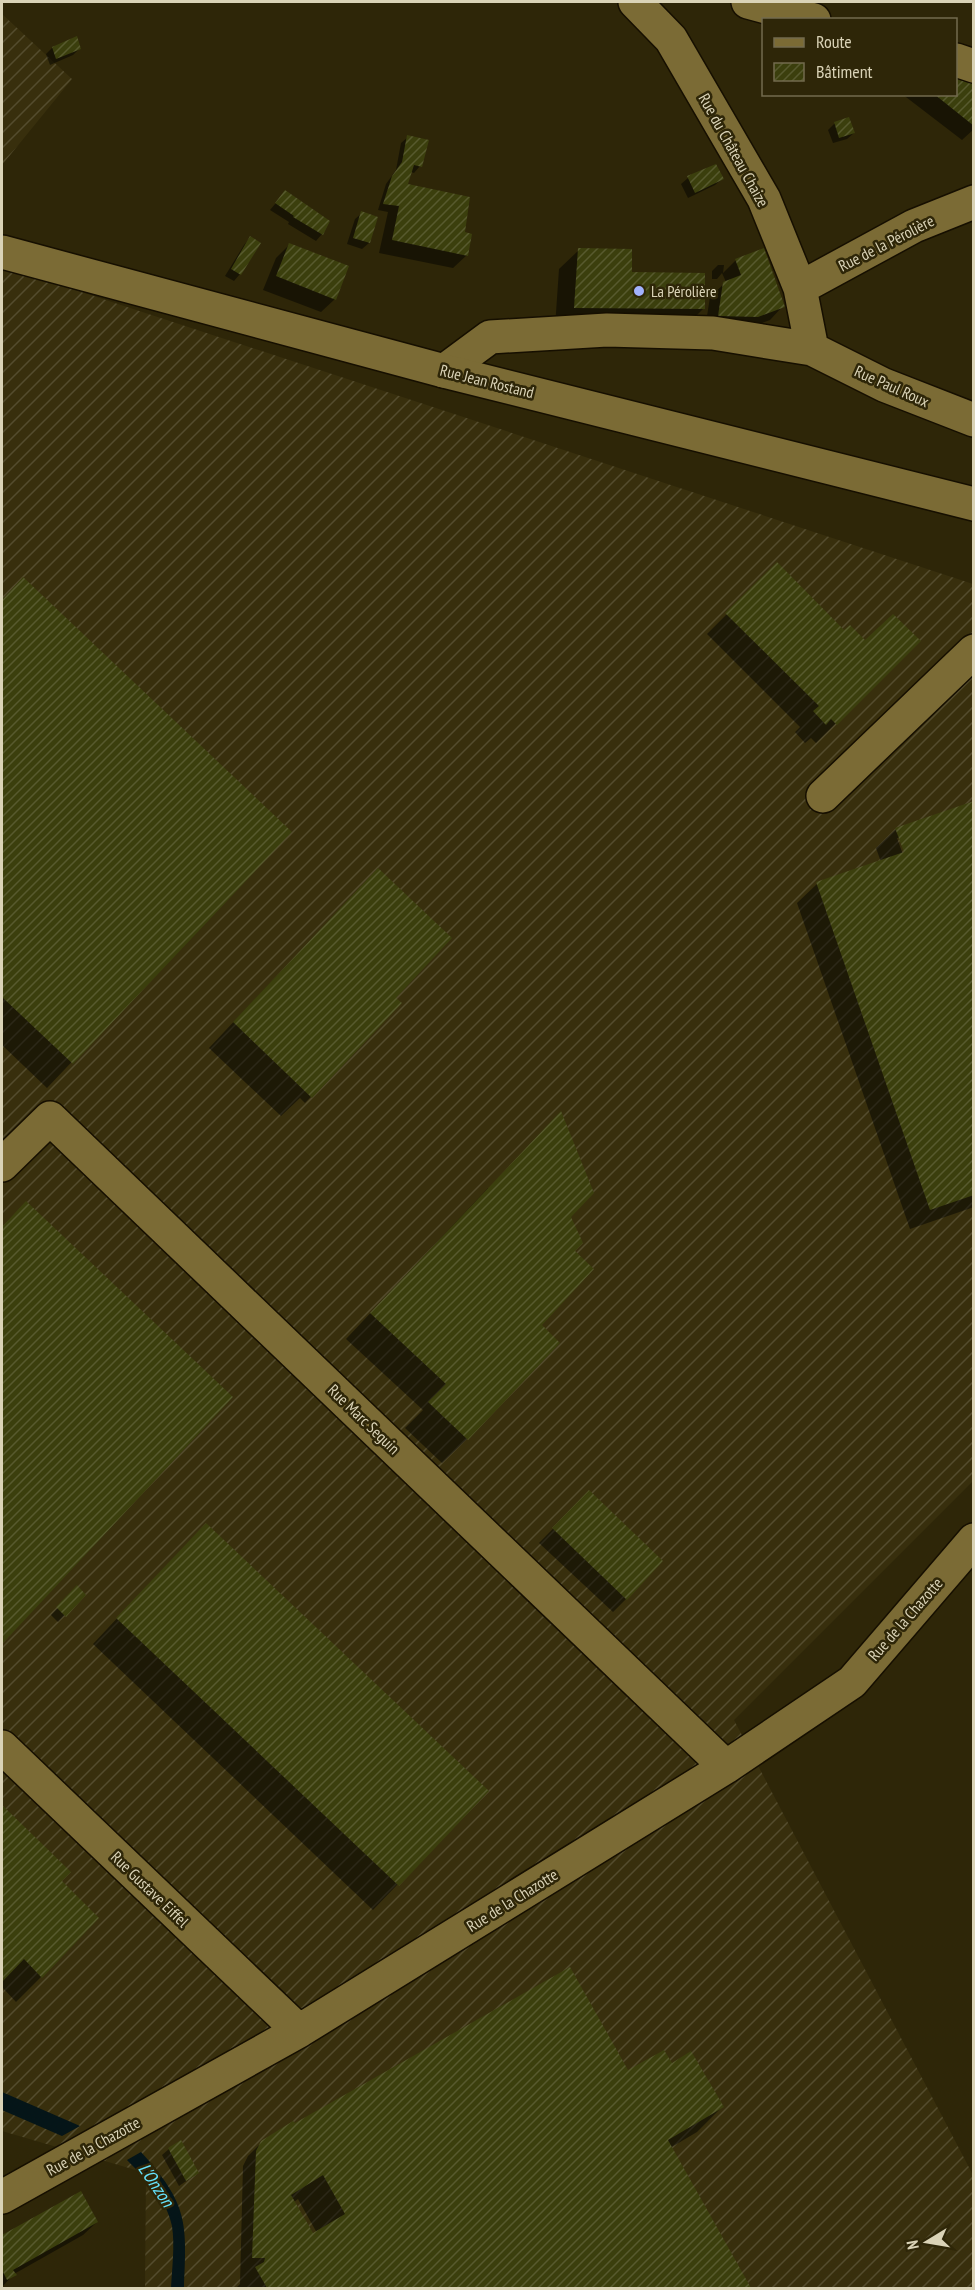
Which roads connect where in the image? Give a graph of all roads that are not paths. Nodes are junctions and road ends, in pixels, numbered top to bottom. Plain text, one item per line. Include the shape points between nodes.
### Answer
1 (635, 2) edge
2 (748, 2) edge
3 (807, 18) edge
4 (957, 60) edge
5 (974, 66) edge
6 (974, 202) edge
7 (2, 252) edge
8 (800, 288) junction
9 (812, 349) junction
10 (444, 371) junction
11 (974, 420) edge
12 (974, 504) edge
13 (974, 651) edge
14 (823, 796) dead end
15 (2, 1165) edge
16 (974, 1540) edge
17 (2, 1747) edge
18 (726, 1767) junction
19 (299, 2031) junction
20 (2, 2197) edge

1 - 8 street, Rue du Château Chaize via 671,39 764,200
2 - 3 street
4 - 5 street
6 - 8 street, Rue de la Pérolière via 914,226
7 - 10 street, Rue Jean Rostand
8 - 9 street, Rue du Château Chaize
9 - 10 street, Rue Paul Roux via 713,333 607,330 514,335 490,337
9 - 11 street, Rue Paul Roux via 884,385
10 - 12 street, Rue Jean Rostand
13 - 14 street
15 - 18 street, Rue Marc Seguin via 50,1118
16 - 18 street, Rue de la Chazotte via 852,1682
17 - 19 street, Rue Gustave Eiffel
18 - 19 street, Rue de la Chazotte
19 - 20 street, Rue de la Chazotte

